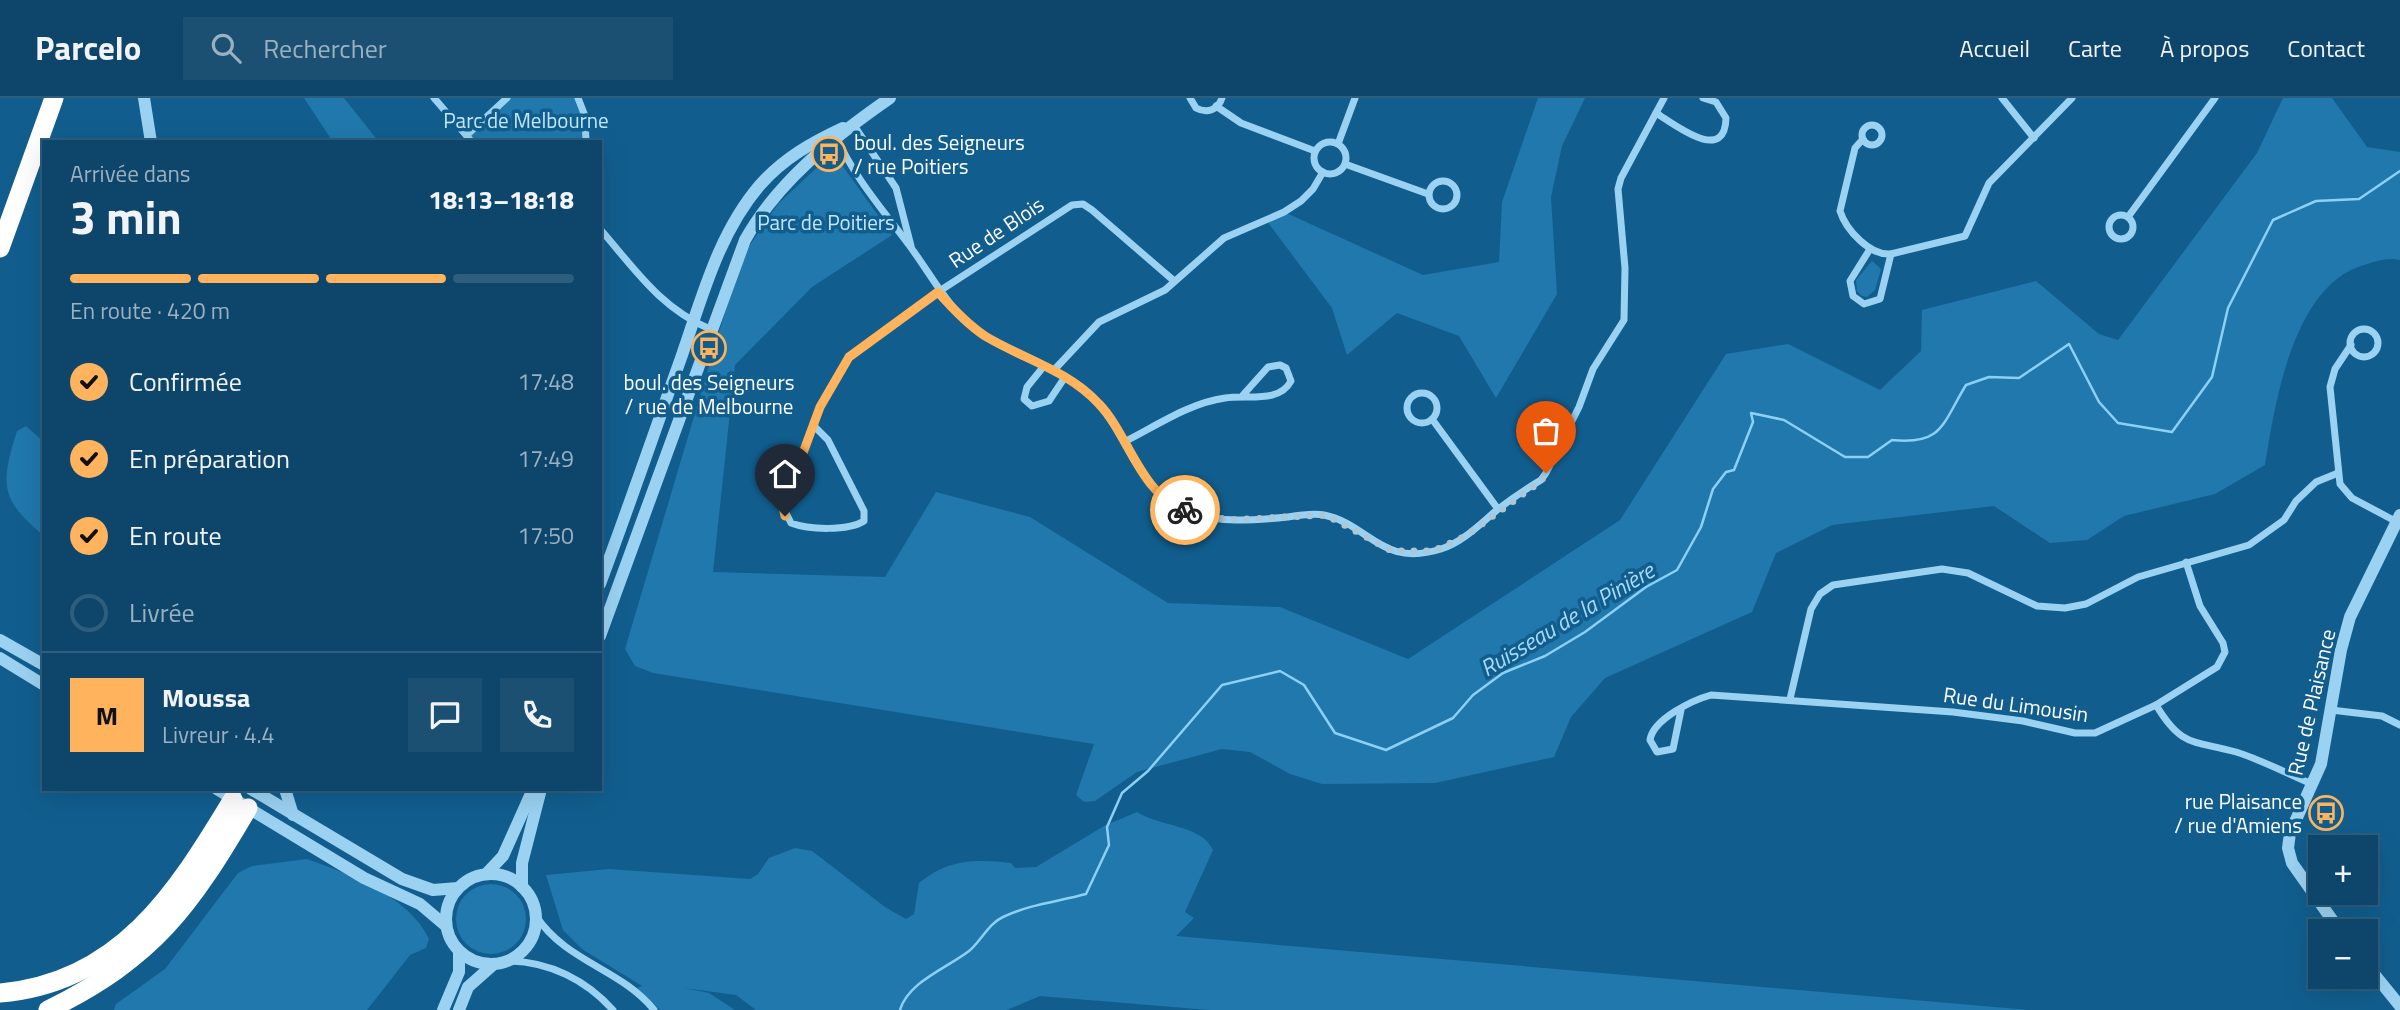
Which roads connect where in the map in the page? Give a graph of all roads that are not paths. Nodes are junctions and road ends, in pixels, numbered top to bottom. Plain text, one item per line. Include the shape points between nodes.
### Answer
1 (54, 98) edge
2 (144, 98) edge
3 (434, 98) edge
4 (507, 98) edge
5 (578, 98) edge
6 (890, 98) edge
7 (1190, 98) edge
8 (1222, 98) edge
9 (1355, 98) edge
10 (1664, 98) edge
11 (1703, 98) edge
12 (2002, 98) edge
13 (2072, 98) edge
14 (2215, 98) edge
15 (1216, 106) junction
16 (1656, 113) junction
17 (853, 124) junction
18 (836, 135) junction
19 (469, 138) edge
20 (2035, 138) junction
21 (1863, 139) dead end
22 (151, 140) edge
23 (586, 140) edge
24 (1338, 144) junction
25 (1315, 151) junction
26 (1345, 164) junction
27 (1324, 172) junction
28 (1428, 194) junction
29 (2128, 217) dead end
30 (602, 231) edge
31 (911, 247) junction
32 (0, 248) edge
33 (1870, 249) junction
34 (1891, 254) junction
35 (1173, 280) junction
36 (938, 292) junction
37 (694, 322) junction
38 (710, 329) junction
39 (2351, 345) dead end
40 (1044, 366) junction
41 (1054, 370) junction
42 (1065, 377) junction
43 (1243, 395) junction
44 (1432, 419) junction
45 (813, 425) junction
46 (1124, 442) junction
47 (2338, 473) junction
48 (1498, 509) junction
49 (2399, 518) edge
50 (2186, 562) junction
51 (602, 578) edge
52 (602, 630) edge
53 (0, 639) edge
54 (0, 658) edge
55 (42, 664) edge
56 (42, 684) edge
57 (1790, 699) junction
58 (2156, 705) junction
59 (1681, 710) junction
60 (2331, 710) junction
61 (2400, 726) edge
62 (2313, 785) junction
63 (286, 791) edge
64 (532, 791) edge
65 (540, 791) edge
66 (243, 794) edge
67 (293, 815) junction
68 (486, 874) junction
69 (522, 887) junction
70 (458, 888) junction
71 (536, 916) junction
72 (2331, 919) edge
73 (446, 926) junction
74 (458, 951) junction
75 (510, 961) junction
76 (494, 964) junction
77 (2378, 979) edge
78 (0, 993) edge
79 (2400, 1006) edge
80 (48, 1010) edge
81 (443, 1010) edge
82 (459, 1010) edge
83 (613, 1010) edge
84 (654, 1010) edge

1 - 32 highway
2 - 22 street
3 - 19 street
4 - 19 street
5 - 23 street via 585,116
6 - 17 street
7 - 15 street via 1201,111
8 - 15 street
9 - 24 street
10 - 16 street
11 - 16 street via 1716,102 1726,118 1724,130 1713,140 1698,138
12 - 20 street
13 - 20 street
14 - 29 street
15 - 25 street via 1241,123
16 - 48 street via 1618,189 1624,320 1593,369 1541,481
17 - 18 street
17 - 31 street via 896,188
18 - 31 street via 845,155
18 - 37 street via 785,160 749,199 722,244
18 - 38 street via 762,213 737,257
20 - 34 street via 1981,194 1965,236
21 - 33 street via 1855,148 1839,205 1842,218
24 - 25 street via 1328,142
24 - 26 street via 1344,150
25 - 27 street via 1316,166
26 - 27 street via 1338,172
26 - 28 street
27 - 35 street via 1301,201 1224,238
28 - 28 street via 1432,184 1446,180 1457,195 1450,207 1441,209 1433,206
30 - 37 street via 663,302
31 - 36 street
33 - 34 street
33 - 34 street via 1850,281 1853,296 1864,304 1880,299
35 - 36 street, Rue de Blois via 1083,204 1072,205
35 - 41 street via 1165,290 1099,322
36 - 40 street via 983,334
36 - 45 street via 849,357
37 - 38 street
37 - 51 street
38 - 52 street
39 - 47 street via 2335,369 2330,387
40 - 41 street
40 - 42 street via 1027,387 1024,399 1032,406 1049,401
41 - 42 street
42 - 46 street via 1101,405
43 - 43 street via 1280,392 1291,381 1289,373 1280,365 1268,367
43 - 46 street via 1208,400
44 - 44 street via 1418,423 1410,418 1407,404 1412,396 1422,392 1432,396 1437,410
44 - 48 street
45 - 45 street via 828,440 864,511 864,521 856,526 801,527 785,516 783,507
46 - 48 street via 1153,486 1179,507 1228,520 1326,515 1392,551 1442,549
47 - 49 street via 2352,498
47 - 50 street via 2316,482 2284,520 2249,545
49 - 60 street, Rue de Plaisance via 2350,617
50 - 57 street via 2138,577 2086,604 2065,608 2037,606 1968,573 1942,569 1833,585 1819,594 1811,610
50 - 58 street, Rue du Limousin via 2200,606 2225,652 2217,667
53 - 55 street
54 - 56 street
57 - 58 street, Rue du Limousin via 1953,712 2095,733
57 - 59 street, Rue du Limousin via 1711,695
58 - 62 street via 2175,732 2187,740 2235,752
59 - 59 street, Rue du Limousin via 1672,749 1657,752 1651,732
60 - 61 street via 2382,716
60 - 62 street, Rue de Plaisance
62 - 72 street, Rue de Plaisance via 2290,833 2288,848 2301,879
63 - 67 street
64 - 68 street via 503,856
65 - 69 street via 522,863
66 - 67 street
66 - 73 street via 364,878 420,904
66 - 78 highway via 177,888 133,936 71,974
66 - 80 highway via 200,887 159,935 109,977
67 - 70 street via 412,884 438,891
68 - 69 street via 503,875
68 - 70 street
69 - 71 street
70 - 73 street via 447,907
71 - 75 street via 530,943
71 - 84 street via 561,945
73 - 74 street
74 - 76 street via 476,962
74 - 81 street via 459,972
75 - 76 street
75 - 83 street via 562,972
76 - 82 street via 468,987
77 - 79 street

